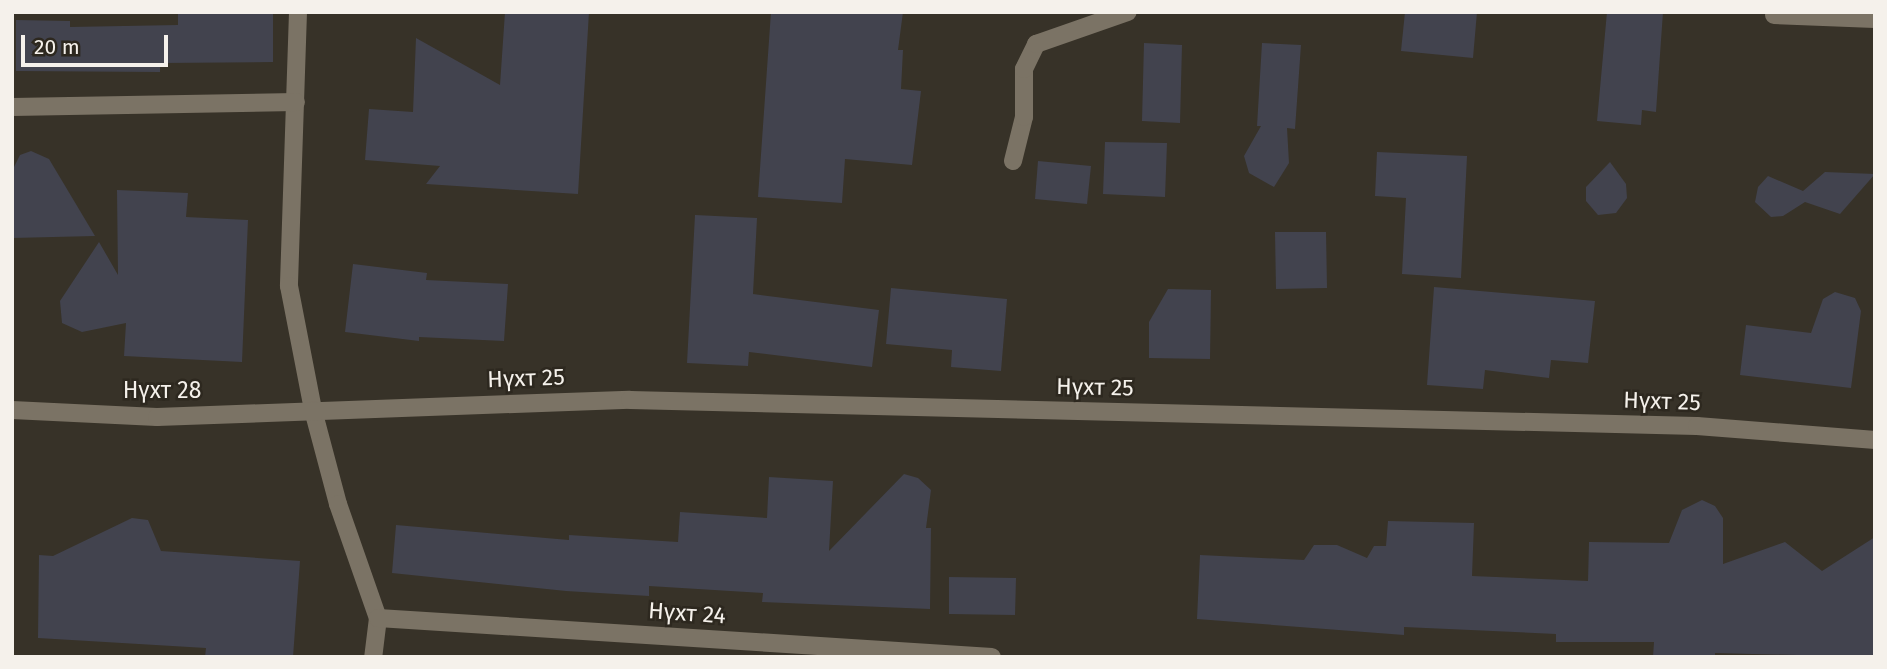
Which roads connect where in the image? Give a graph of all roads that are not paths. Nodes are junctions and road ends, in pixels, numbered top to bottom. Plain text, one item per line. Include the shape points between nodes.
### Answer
1 (298, 12) edge
2 (1129, 12) edge
3 (1774, 15) dead end
4 (1875, 19) edge
5 (296, 102) junction
6 (12, 107) edge
7 (1013, 161) dead end
8 (12, 410) edge
9 (313, 410) junction
10 (1875, 440) edge
11 (378, 618) junction
12 (373, 657) edge
13 (992, 657) edge

1 - 5 street
2 - 7 street via 1036,44 1024,69 1024,117
3 - 4 street
5 - 6 street
5 - 9 street via 289,286
8 - 9 street, Нүхт 28 via 157,417
9 - 10 street, Нүхт 25 via 630,400 1697,426
9 - 11 street via 338,504
11 - 12 street
11 - 13 street, Нүхт 24

